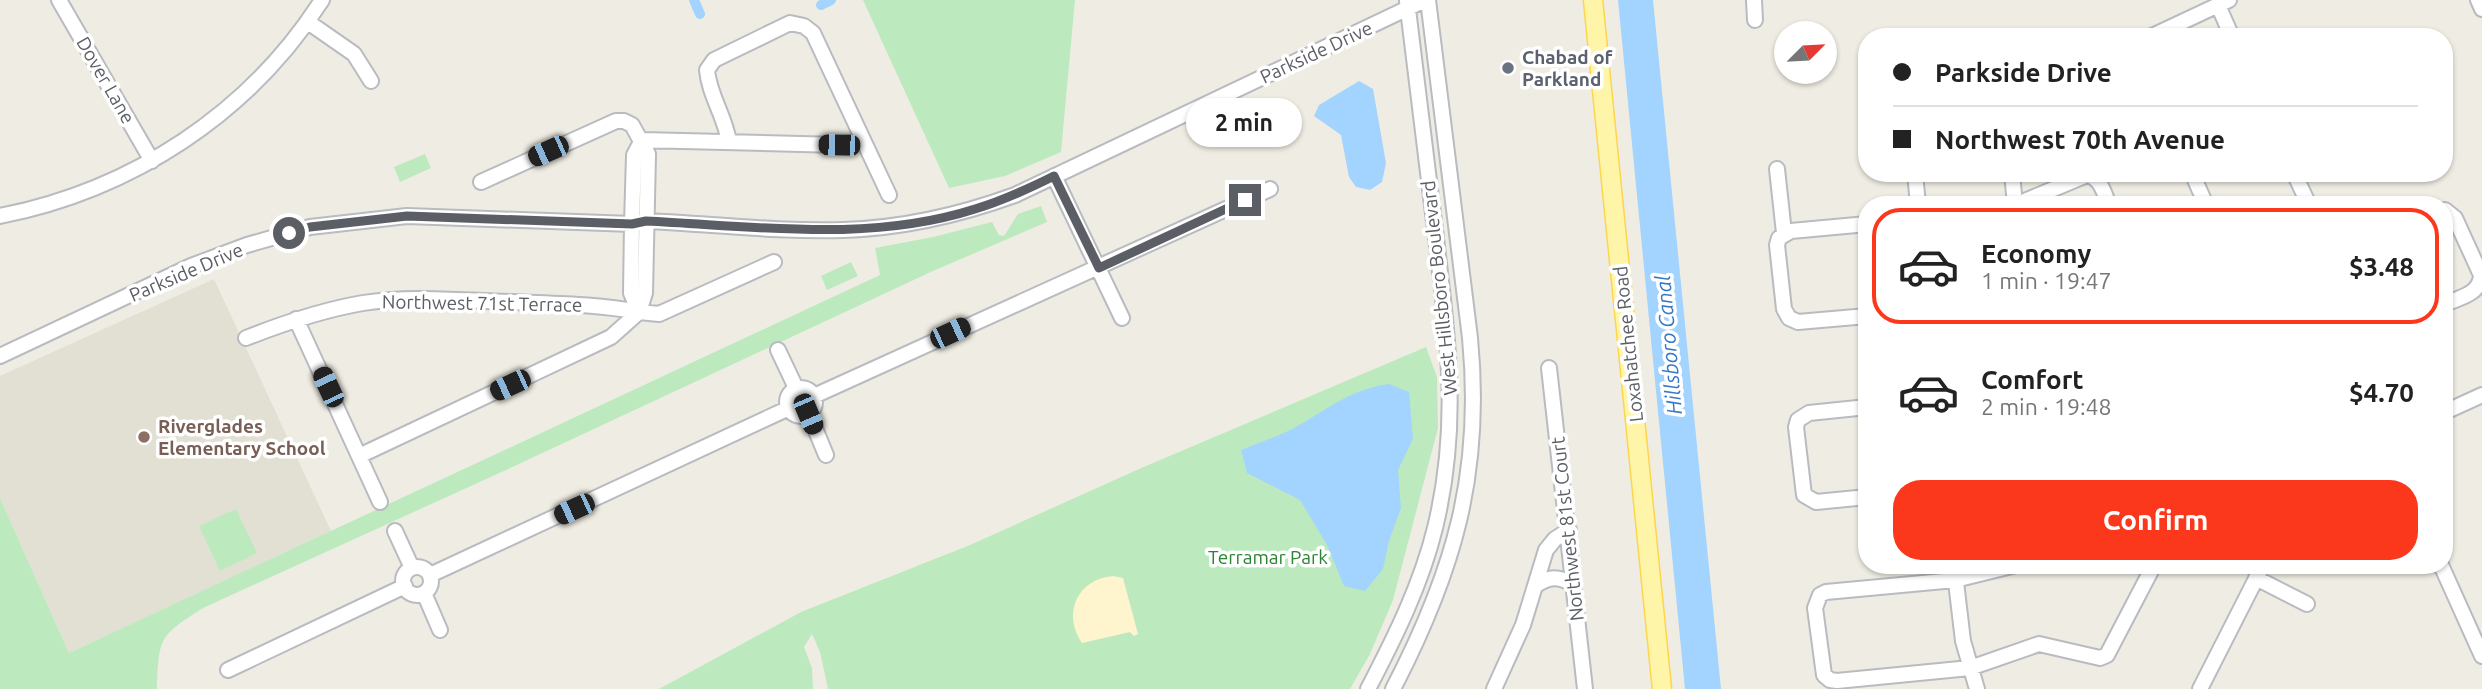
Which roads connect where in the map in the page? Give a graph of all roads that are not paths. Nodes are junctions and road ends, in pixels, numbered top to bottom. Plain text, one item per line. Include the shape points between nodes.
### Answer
1 (59, 0) edge
2 (322, 0) edge
3 (1427, 0) edge
4 (1593, 0) edge
5 (1754, 0) edge
6 (2478, 0) edge
7 (2224, 3) edge
8 (1407, 4) edge
9 (2482, 9) edge
10 (1755, 20) dead end
11 (308, 22) junction
12 (2170, 28) edge
13 (2230, 28) edge
14 (371, 80) dead end
15 (642, 140) junction
16 (863, 140) junction
17 (729, 142) junction
18 (152, 161) junction
19 (1777, 169) dead end
20 (1054, 176) junction
21 (481, 182) dead end
22 (2072, 182) edge
23 (1270, 189) dead end
24 (889, 195) dead end
25 (2037, 196) edge
26 (0, 216) edge
27 (2453, 216) edge
28 (639, 222) junction
29 (1858, 225) edge
30 (1784, 233) junction
31 (774, 262) dead end
32 (1099, 268) junction
33 (2453, 301) edge
34 (639, 312) junction
35 (1858, 317) edge
36 (296, 318) junction
37 (1122, 318) dead end
38 (246, 338) dead end
39 (778, 349) dead end
40 (0, 356) edge
41 (1549, 368) dead end
42 (796, 388) junction
43 (2482, 394) edge
44 (814, 396) junction
45 (789, 408) junction
46 (1858, 408) edge
47 (2453, 408) edge
48 (808, 414) junction
49 (826, 455) dead end
50 (359, 456) junction
51 (1858, 498) edge
52 (380, 502) dead end
53 (1569, 530) junction
54 (395, 531) dead end
55 (412, 568) junction
56 (1941, 574) edge
57 (1954, 574) edge
58 (2149, 574) edge
59 (2259, 574) edge
60 (2263, 574) edge
61 (2445, 574) edge
62 (430, 575) junction
63 (1573, 583) junction
64 (405, 586) junction
65 (1535, 586) junction
66 (424, 593) junction
67 (2307, 604) dead end
68 (440, 630) dead end
69 (2482, 656) edge
70 (1970, 668) junction
71 (228, 670) dead end
72 (1368, 689) edge
73 (1393, 689) edge
74 (1494, 689) edge
75 (1585, 689) edge
76 (1662, 689) edge
77 (1977, 689) edge
78 (2200, 689) edge

1 - 18 street, Dover Lane
2 - 11 street
3 - 8 street, Parkside Drive
3 - 73 street, West Hillsboro Boulevard via 1470,342 1473,426 1465,493 1450,559
4 - 76 main road, Loxahatchee Road
5 - 10 street
6 - 9 street
7 - 12 street
7 - 13 street
8 - 20 street, Parkside Drive
8 - 72 street, West Hillsboro Boulevard via 1449,347 1450,425 1442,495 1426,559 1402,622
11 - 14 street via 354,54
11 - 18 street via 229,108
15 - 17 street
15 - 21 street via 632,125 616,121
15 - 28 street via 648,154 641,165
16 - 17 street via 839,145
16 - 17 street via 813,33 790,23 714,60 707,70
16 - 24 street
18 - 26 street via 74,197
19 - 30 street
20 - 28 street, Parkside Drive via 974,210 894,226 844,230
20 - 32 street
22 - 25 street
23 - 32 street
27 - 33 street via 2481,275 2476,291
28 - 34 street via 638,278 645,293
28 - 40 street, Parkside Drive via 407,216 310,227 191,266
29 - 30 street
30 - 35 street via 1777,245 1789,318 1798,322
31 - 34 street, Northwest 71st Terrace via 659,314
32 - 37 street
32 - 44 street
34 - 36 street, Northwest 71st Terrace via 602,305 403,300
34 - 50 street via 611,337
36 - 38 street, Northwest 71st Terrace
36 - 50 street
39 - 42 street
41 - 53 street, Northwest 81st Court
42 - 44 street
42 - 45 street via 787,399
43 - 47 street
44 - 48 street
45 - 48 street via 800,416
45 - 62 street
46 - 51 street via 1809,413 1796,427 1804,495 1816,502
48 - 49 street
50 - 52 street
53 - 63 street, Northwest 81st Court
53 - 65 street via 1546,550
54 - 55 street
55 - 62 street via 423,568
55 - 64 street via 404,575
56 - 70 street via 1820,595 1815,608 1822,671 1837,681
57 - 70 street
58 - 70 street via 2107,655 2093,658 2039,644
59 - 78 street
60 - 67 street
61 - 69 street
62 - 66 street
63 - 65 street via 1546,578
63 - 75 street, Northwest 81st Court
64 - 66 street via 411,593
64 - 71 street
65 - 74 street
66 - 68 street
70 - 77 street

